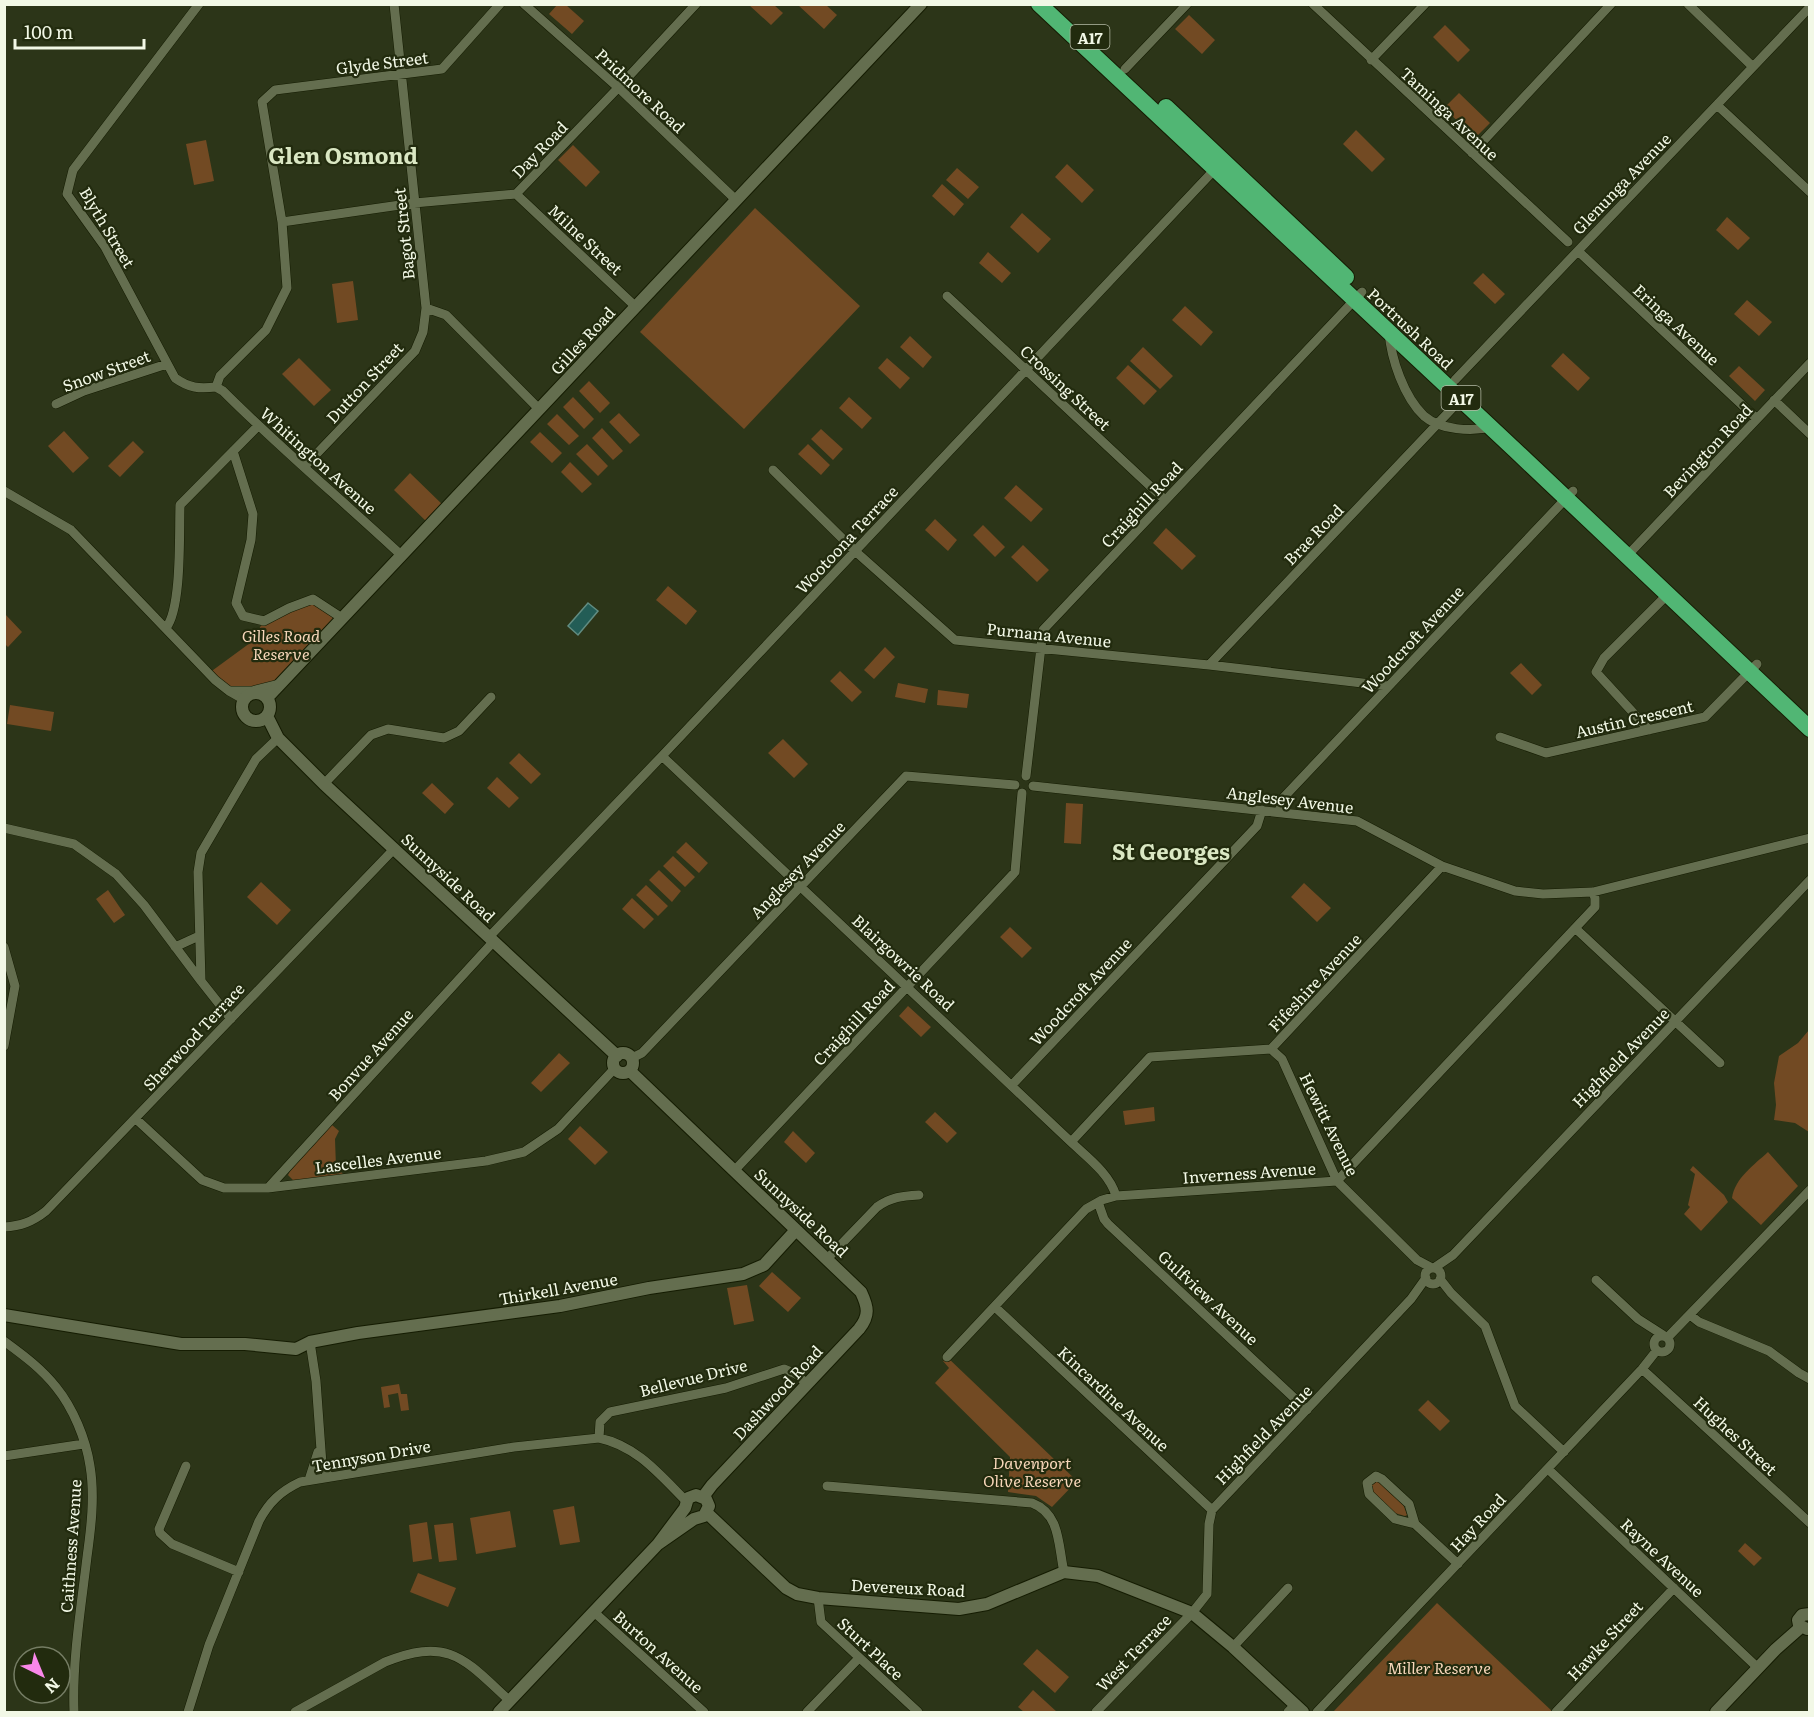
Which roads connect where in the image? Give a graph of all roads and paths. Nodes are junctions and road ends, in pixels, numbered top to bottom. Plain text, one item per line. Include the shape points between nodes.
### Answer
1 (199, 4) edge
2 (394, 4) edge
3 (500, 4) edge
4 (524, 4) edge
5 (696, 4) edge
6 (921, 4) edge
7 (1187, 4) edge
8 (1313, 4) edge
9 (1425, 4) edge
10 (1611, 4) edge
11 (1688, 4) edge
12 (1049, 6) edge
13 (1809, 7) edge
14 (1371, 60) junction
15 (1752, 66) junction
16 (1125, 69) junction
17 (401, 74) junction
18 (618, 88) junction
19 (1717, 105) junction
20 (1472, 153) junction
21 (1219, 165) junction
22 (1809, 192) edge
23 (516, 194) junction
24 (736, 200) junction
25 (414, 203) junction
26 (282, 222) junction
27 (1568, 242) dead end
28 (1578, 250) junction
29 (947, 296) dead end
30 (1358, 296) junction
31 (636, 307) junction
32 (426, 308) junction
33 (1388, 331) junction
34 (1809, 363) edge
35 (167, 364) junction
36 (1026, 369) junction
37 (1455, 380) junction
38 (216, 387) junction
39 (1461, 399) junction
40 (1774, 400) junction
41 (56, 404) dead end
42 (539, 409) junction
43 (1757, 418) junction
44 (1439, 423) junction
45 (258, 426) junction
46 (1491, 427) junction
47 (1809, 434) edge
48 (233, 451) junction
49 (305, 466) junction
50 (773, 470) dead end
51 (4, 491) edge
52 (1569, 494) junction
53 (1165, 500) junction
54 (855, 551) junction
55 (1630, 552) junction
56 (401, 555) junction
57 (1668, 594) junction
58 (342, 618) junction
59 (166, 628) junction
60 (1040, 648) junction
61 (1209, 665) junction
62 (1753, 668) junction
63 (279, 684) junction
64 (1388, 686) junction
65 (229, 691) junction
66 (491, 696) dead end
67 (267, 698) junction
68 (245, 700) junction
69 (1809, 714) edge
70 (267, 716) junction
71 (1809, 729) edge
72 (1649, 730) junction
73 (1500, 737) dead end
74 (278, 738) junction
75 (662, 756) junction
76 (1026, 776) junction
77 (324, 784) junction
78 (1016, 785) junction
79 (1033, 786) junction
80 (1022, 794) junction
81 (1262, 810) junction
82 (1279, 812) junction
83 (4, 828) edge
84 (1809, 838) edge
85 (394, 849) junction
86 (1442, 866) junction
87 (1809, 880) edge
88 (801, 887) junction
89 (1593, 892) junction
90 (1575, 928) junction
91 (199, 936) junction
92 (491, 939) junction
93 (4, 947) edge
94 (175, 947) junction
95 (201, 981) junction
96 (908, 986) junction
97 (231, 1019) junction
98 (1676, 1020) junction
99 (4, 1046) edge
100 (1271, 1049) junction
101 (616, 1062) junction
102 (1720, 1063) dead end
103 (631, 1064) junction
104 (1012, 1085) junction
105 (136, 1119) junction
106 (1071, 1142) junction
107 (734, 1171) junction
108 (1337, 1181) junction
109 (268, 1188) junction
110 (1809, 1190) edge
111 (919, 1196) dead end
112 (1116, 1196) junction
113 (1098, 1202) junction
114 (4, 1227) edge
115 (796, 1230) junction
116 (827, 1258) junction
117 (1433, 1276) junction
118 (1596, 1280) dead end
119 (868, 1306) joint
120 (995, 1307) junction
121 (4, 1315) edge
122 (1690, 1315) junction
123 (1638, 1320) junction
124 (1665, 1336) junction
125 (4, 1341) edge
126 (309, 1342) junction
127 (1656, 1347) junction
128 (947, 1357) dead end
129 (1642, 1369) junction
130 (1809, 1379) edge
131 (807, 1384) junction
132 (1307, 1410) junction
133 (599, 1438) junction
134 (84, 1444) junction
135 (320, 1444) junction
136 (1564, 1452) junction
137 (4, 1456) edge
138 (186, 1466) dead end
139 (1548, 1469) junction
140 (329, 1477) junction
141 (309, 1480) junction
142 (827, 1486) dead end
143 (703, 1497) junction
144 (685, 1505) junction
145 (1212, 1510) junction
146 (707, 1513) junction
147 (694, 1519) junction
148 (1809, 1523) edge
149 (1415, 1524) junction
150 (658, 1544) junction
151 (1458, 1564) junction
152 (239, 1572) junction
153 (1064, 1572) junction
154 (1288, 1588) dead end
155 (1674, 1588) junction
156 (819, 1598) junction
157 (594, 1612) junction
158 (1192, 1613) junction
159 (1809, 1614) edge
160 (1805, 1628) edge
161 (1233, 1647) junction
162 (859, 1658) junction
163 (1758, 1668) junction
164 (510, 1701) junction
165 (1295, 1710) edge
166 (74, 1713) edge
167 (188, 1713) edge
168 (294, 1713) edge
169 (499, 1713) edge
170 (704, 1713) edge
171 (807, 1713) edge
172 (918, 1713) edge
173 (1096, 1713) edge
174 (1317, 1713) edge
175 (1556, 1713) edge
176 (1716, 1713) edge

1 - 35 street, Blyth Street via 73,170 67,194 105,247
2 - 17 street, Bagot Street
3 - 17 street, Glyde Street via 442,69
4 - 18 street, Pridmore Road
5 - 18 street, Day Road
6 - 24 street, Gilles Road
7 - 16 street
8 - 14 street, Taminga Avenue
9 - 14 street
10 - 20 street
11 - 15 street
12 - 16 highway, Portrush Road / A17
12 - 21 highway, Portrush Road / A17
13 - 15 street, Glenunga Avenue
14 - 20 street, Taminga Avenue
15 - 19 street, Glenunga Avenue
16 - 21 highway, Portrush Road / A17
17 - 25 street, Bagot Street
17 - 26 street, Glyde Street via 275,90 262,102
18 - 23 street, Day Road
18 - 24 street, Pridmore Road
19 - 22 street
19 - 28 street, Glenunga Avenue
20 - 27 street, Taminga Avenue
21 - 30 highway, Portrush Road / A17
21 - 36 street, Wootoona Terrace
23 - 25 street, Day Road
23 - 31 street, Milne Street
24 - 31 street, Gilles Road
25 - 26 street, Day Road
25 - 32 street, Bagot Street
26 - 38 street via 287,288 266,330 220,376
28 - 37 street, Glenunga Avenue
28 - 43 street, Eringa Avenue
29 - 36 street, Crossing Street
30 - 33 highway, Portrush Road / A17
30 - 37 highway, Portrush Road / A17
30 - 53 street, Craighill Road
31 - 42 street, Gilles Road
32 - 42 street via 446,315
32 - 49 street, Dutton Street via 423,332 415,351
33 - 39 highway, Portrush Road / A17
33 - 44 street via 1391,355 1411,398 1426,418
34 - 40 street, Bevington Road
35 - 38 street, Blyth Street via 175,378 187,386
35 - 41 street, Snow Street
36 - 53 street, Crossing Street
36 - 54 street, Wootoona Terrace
37 - 52 highway, Portrush Road / A17
38 - 45 street, Whitington Avenue
39 - 44 street, Brae Road
39 - 46 highway, Portrush Road / A17
40 - 43 street, Bevington Road
40 - 47 street
42 - 56 street, Gilles Road
43 - 55 street, Bevington Road
44 - 46 street via 1479,430
44 - 61 street, Brae Road
45 - 48 street
45 - 49 street, Whitington Avenue
46 - 52 highway, Portrush Road / A17
48 - 58 street via 252,514 236,603 243,616 264,621 313,599
48 - 59 street via 180,505 176,592 172,618
49 - 56 street, Whitington Avenue
50 - 54 street, Purnana Avenue
51 - 59 street via 71,530
52 - 55 highway, Portrush Road / A17
52 - 64 street, Woodcroft Avenue
53 - 60 street, Craighill Road via 1043,630
54 - 60 street, Purnana Avenue via 955,640
54 - 75 street, Wootoona Terrace
55 - 57 highway, Portrush Road / A17
55 - 62 highway, Portrush Road / A17
56 - 58 street, Gilles Road
57 - 62 highway, Portrush Road / A17
57 - 72 street via 1604,658 1596,672
58 - 63 street, Gilles Road
59 - 65 street
60 - 61 street, Purnana Avenue
60 - 76 street, Craighill Road
61 - 64 street, Purnana Avenue
62 - 69 highway, Portrush Road / A17
62 - 71 highway, Portrush Road / A17
62 - 72 street, Austin Crescent via 1705,717
63 - 65 street via 252,691
63 - 67 street, Gilles Road
64 - 82 street, Woodcroft Avenue via 1284,797
65 - 68 street
66 - 77 street via 459,731 444,738 388,729 371,735
67 - 68 street via 255,694
67 - 70 street
68 - 70 street via 243,708 248,718 259,721
70 - 74 street, Sunnyside Road
72 - 73 street, Austin Crescent via 1546,753
74 - 77 street, Sunnyside Road
74 - 91 street via 256,759 201,853
75 - 88 street, Blairgowrie Road
75 - 92 street, Wootoona Terrace
76 - 78 street via 1019,778
76 - 79 street
77 - 85 street, Sunnyside Road
78 - 80 street
78 - 88 street, Anglesey Avenue via 906,776
79 - 80 street
79 - 81 street, Anglesey Avenue
80 - 96 street, Craighill Road via 1015,872
81 - 82 street, Anglesey Avenue
81 - 104 street, Woodcroft Avenue via 1257,826
82 - 86 street, Anglesey Avenue via 1357,821
83 - 94 street via 74,844 116,874
84 - 89 street, Anglesey Avenue
85 - 92 street, Sunnyside Road
85 - 97 street, Sherwood Terrace
86 - 89 street, Anglesey Avenue via 1515,891
86 - 100 street, Fifeshire Avenue
87 - 98 street, Highfield Avenue
88 - 96 street, Blairgowrie Road
88 - 103 street, Anglesey Avenue
89 - 90 street, Inverness Avenue via 1594,907
90 - 98 street
90 - 108 street, Inverness Avenue
91 - 94 street
91 - 95 street
92 - 101 street, Sunnyside Road
92 - 109 street, Bonvue Avenue
93 - 99 street via 15,986
94 - 95 street
95 - 97 street
96 - 104 street, Blairgowrie Road
96 - 107 street, Craighill Road
97 - 105 street, Sherwood Terrace
98 - 102 street
98 - 117 street, Highfield Avenue
100 - 106 street, Fifeshire Avenue via 1150,1057
100 - 108 street, Hewitt Avenue via 1282,1059
101 - 103 street via 620,1071
101 - 109 street, Lascelles Avenue via 558,1129 524,1152 486,1161
103 - 107 street, Sunnyside Road
104 - 106 street, Blairgowrie Road
105 - 109 street, Lascelles Avenue via 202,1180 224,1188
105 - 114 street, Sherwood Terrace via 46,1212 20,1226
106 - 112 street, Blairgowrie Road via 1107,1178
107 - 115 street, Sunnyside Road
108 - 112 street, Inverness Avenue
108 - 117 street, Hewitt Avenue
110 - 122 street
111 - 116 street via 887,1200
112 - 113 street, Inverness Avenue
113 - 120 street, Inverness Avenue via 1086,1209
113 - 132 street, Gulfview Avenue via 1108,1224
115 - 116 street, Sunnyside Road
115 - 126 street, Thirkell Avenue via 764,1265 742,1274 560,1306
116 - 119 street, Sunnyside Road via 861,1292
117 - 132 street, Highfield Avenue
117 - 136 street, Hewitt Avenue via 1489,1333 1515,1406
118 - 123 street
119 - 131 street, Dashwood Road via 865,1321
120 - 128 street, Inverness Avenue
120 - 145 street, Kincardine Avenue
121 - 126 street, Thirkell Avenue via 181,1344 245,1344 283,1339
122 - 124 street
122 - 130 street via 1769,1351
123 - 124 street
123 - 127 street
124 - 127 street via 1656,1338
124 - 127 street via 1671,1345 1668,1350 1663,1352
125 - 134 street, Caithness Avenue via 57,1388
126 - 135 street
127 - 129 street, Hay Road
129 - 136 street, Hay Road
129 - 148 street, Hughes Street
131 - 133 street, Bellevue Drive via 784,1370 726,1388 610,1412 600,1422
131 - 143 street, Dashwood Road
132 - 145 street, Highfield Avenue
133 - 140 street, Tennyson Drive via 514,1447
133 - 144 street, Tennyson Drive via 642,1458 669,1481
134 - 137 street
134 - 166 street, Caithness Avenue via 90,1463 92,1507
135 - 140 street via 322,1464
135 - 141 street
136 - 139 street, Hay Road
138 - 152 street via 160,1533 172,1544
139 - 151 street, Hay Road
139 - 155 street, Rayne Avenue
140 - 141 street, Tennyson Drive
141 - 152 street, Tennyson Drive via 287,1488 267,1507
142 - 153 street via 1032,1503 1052,1517
143 - 144 street via 696,1495
143 - 146 street via 708,1502
144 - 147 street
144 - 150 street
145 - 158 street via 1207,1594
146 - 147 street
146 - 156 street, Devereux Road via 786,1588
147 - 150 street
149 - 149 street via 1395,1519 1369,1494 1370,1479 1382,1479 1409,1504
149 - 151 street
150 - 157 street
151 - 174 street, Hay Road
152 - 167 street, Tennyson Drive via 209,1645
153 - 156 street, Devereux Road via 987,1604 960,1609
153 - 158 street, Devereux Road via 1098,1576
154 - 161 street
155 - 163 street, Rayne Avenue
155 - 175 street, Hawke Street
156 - 162 street, Sturt Place via 821,1622
157 - 164 street
157 - 170 street, Burton Avenue
158 - 161 street, Devereux Road
158 - 173 street, West Terrace
159 - 160 street via 1804,1613 1798,1623
160 - 163 street
161 - 165 street, Devereux Road
162 - 171 street
162 - 172 street, Sturt Place
163 - 176 street
164 - 168 street via 471,1664 445,1652 423,1652 385,1662
164 - 169 street

